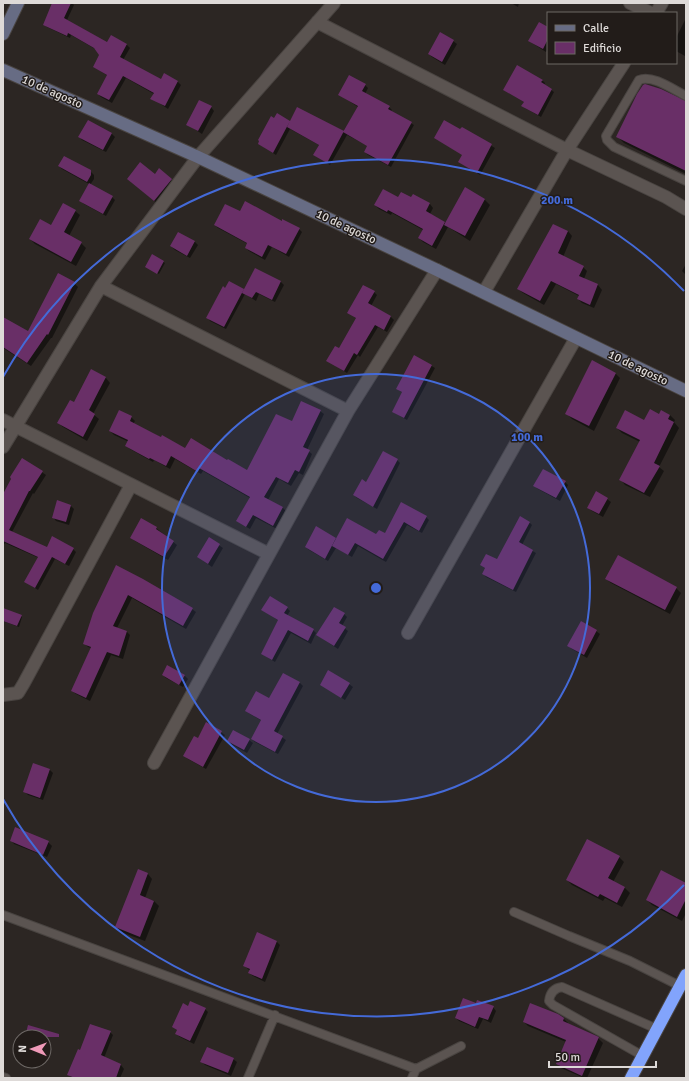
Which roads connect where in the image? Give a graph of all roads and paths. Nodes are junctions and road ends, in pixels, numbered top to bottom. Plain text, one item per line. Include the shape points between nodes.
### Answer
1 (18, 3) edge
2 (334, 3) edge
3 (630, 3) edge
4 (662, 3) edge
5 (649, 12) edge
6 (657, 12) edge
7 (317, 22) junction
8 (3, 34) edge
9 (623, 64) edge
10 (3, 70) edge
11 (686, 96) edge
12 (567, 150) junction
13 (198, 157) junction
14 (686, 181) edge
15 (686, 209) edge
16 (437, 270) junction
17 (101, 286) junction
18 (484, 292) junction
19 (576, 338) junction
20 (686, 391) edge
21 (348, 411) junction
22 (3, 420) edge
23 (15, 426) junction
24 (3, 447) edge
25 (131, 485) junction
26 (269, 554) junction
27 (408, 633) dead end
28 (3, 695) edge
29 (154, 763) dead end
30 (514, 912) dead end
31 (3, 915) edge
32 (686, 974) edge
33 (680, 986) junction
34 (275, 1015) junction
35 (657, 1029) junction
36 (461, 1046) dead end
37 (643, 1056) junction
38 (416, 1069) junction
39 (248, 1078) edge
40 (412, 1078) edge
41 (631, 1078) edge

1 - 8 street
2 - 7 street
3 - 5 street
4 - 6 street
7 - 12 street
7 - 13 street
9 - 12 street
10 - 13 street, 10 de agosto
11 - 14 lane via 652,79 641,79 606,136 614,147
12 - 15 street
12 - 18 street
13 - 16 street, 10 de agosto
13 - 17 street
16 - 18 street, 10 de agosto
16 - 21 street
17 - 21 street
17 - 23 street
18 - 19 street, 10 de agosto
19 - 20 street, 10 de agosto
19 - 27 street
21 - 26 street
22 - 23 street
23 - 24 street
23 - 25 street
25 - 26 street
25 - 28 street via 18,693
26 - 29 street
30 - 33 lane via 630,961
31 - 34 lane
32 - 33 highway
33 - 35 highway
34 - 38 lane
34 - 39 lane
35 - 37 highway
35 - 37 lane via 562,987 550,995 549,1001 553,1005
36 - 38 lane
37 - 41 highway
38 - 40 lane

